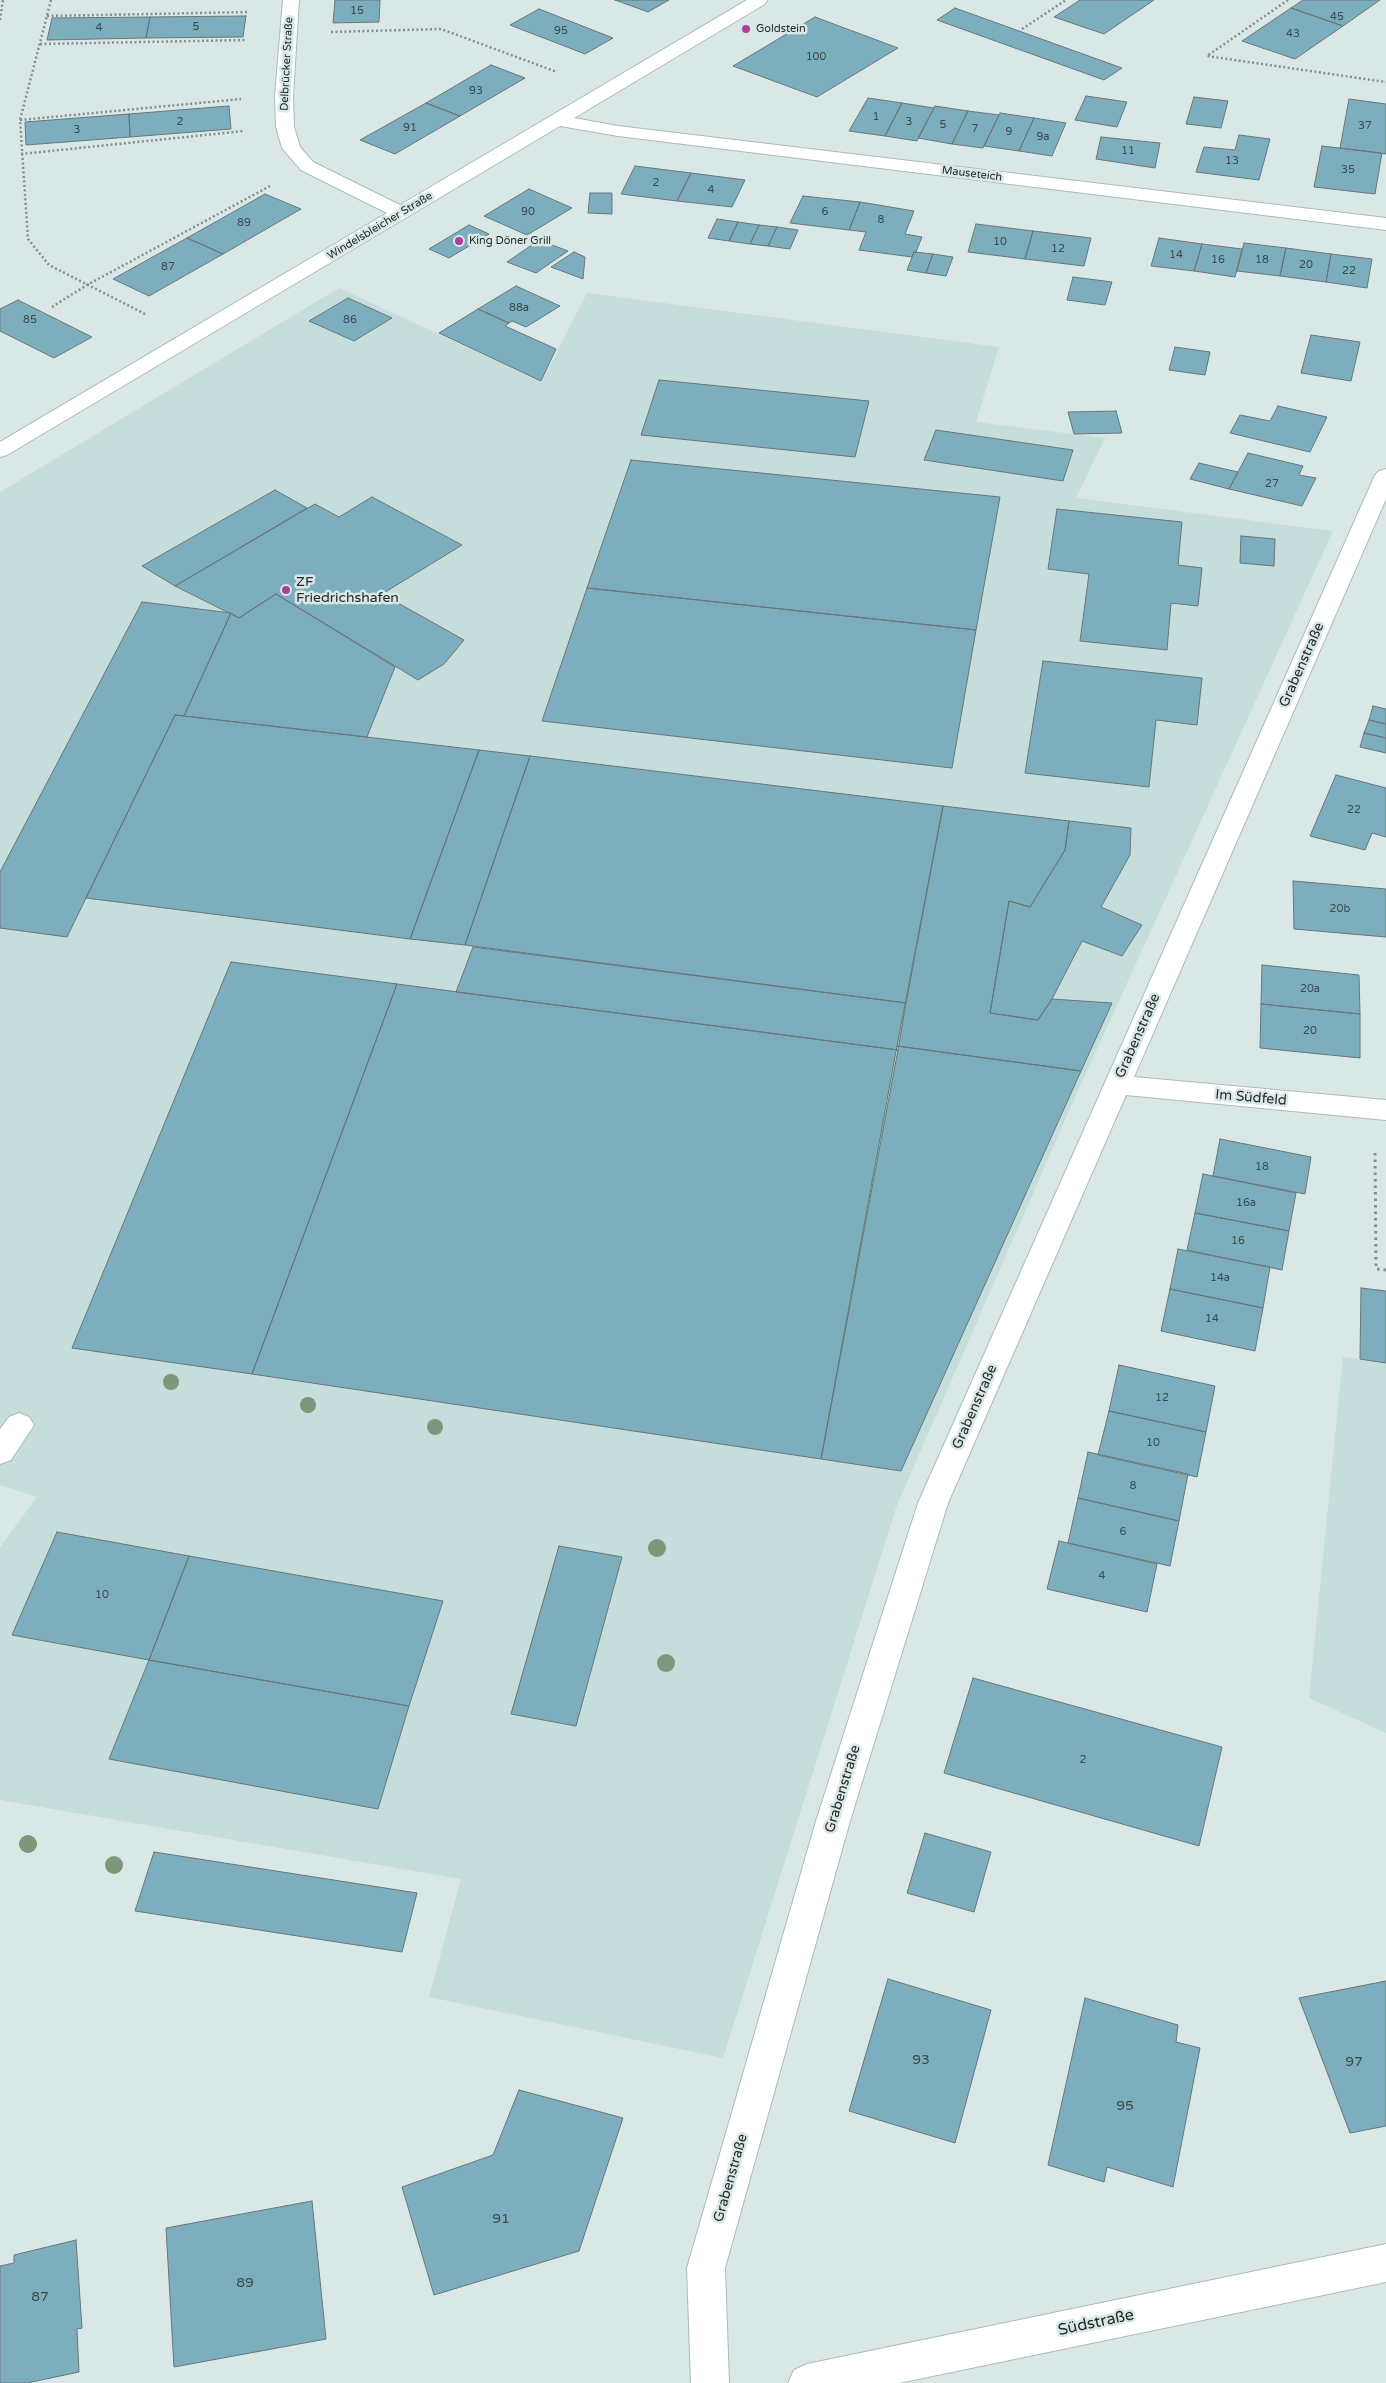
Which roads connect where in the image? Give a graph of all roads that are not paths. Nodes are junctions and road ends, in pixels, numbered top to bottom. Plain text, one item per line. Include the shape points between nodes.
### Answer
1 (759, 0) edge
2 (290, 6) edge
3 (558, 120) junction
4 (401, 213) junction
5 (1386, 224) edge
6 (0, 451) edge
7 (1386, 475) edge
8 (1116, 1086) junction
9 (1381, 1110) edge
10 (19, 1425) dead end
11 (0, 1452) edge
12 (1386, 2263) edge
13 (710, 2383) edge
14 (807, 2383) edge

1 - 3 street, Windelsbleicher Straße
2 - 4 street, Delbrücker Straße via 284,96 284,127 290,148 307,166
3 - 4 street, Windelsbleicher Straße
3 - 5 street, Mauseteich via 618,131
4 - 6 street, Windelsbleicher Straße
7 - 8 street, Grabenstraße
8 - 9 street, Im Südfeld
8 - 13 street, Grabenstraße via 933,1502 836,1812 706,2268
10 - 11 street
12 - 14 street, Südstraße

